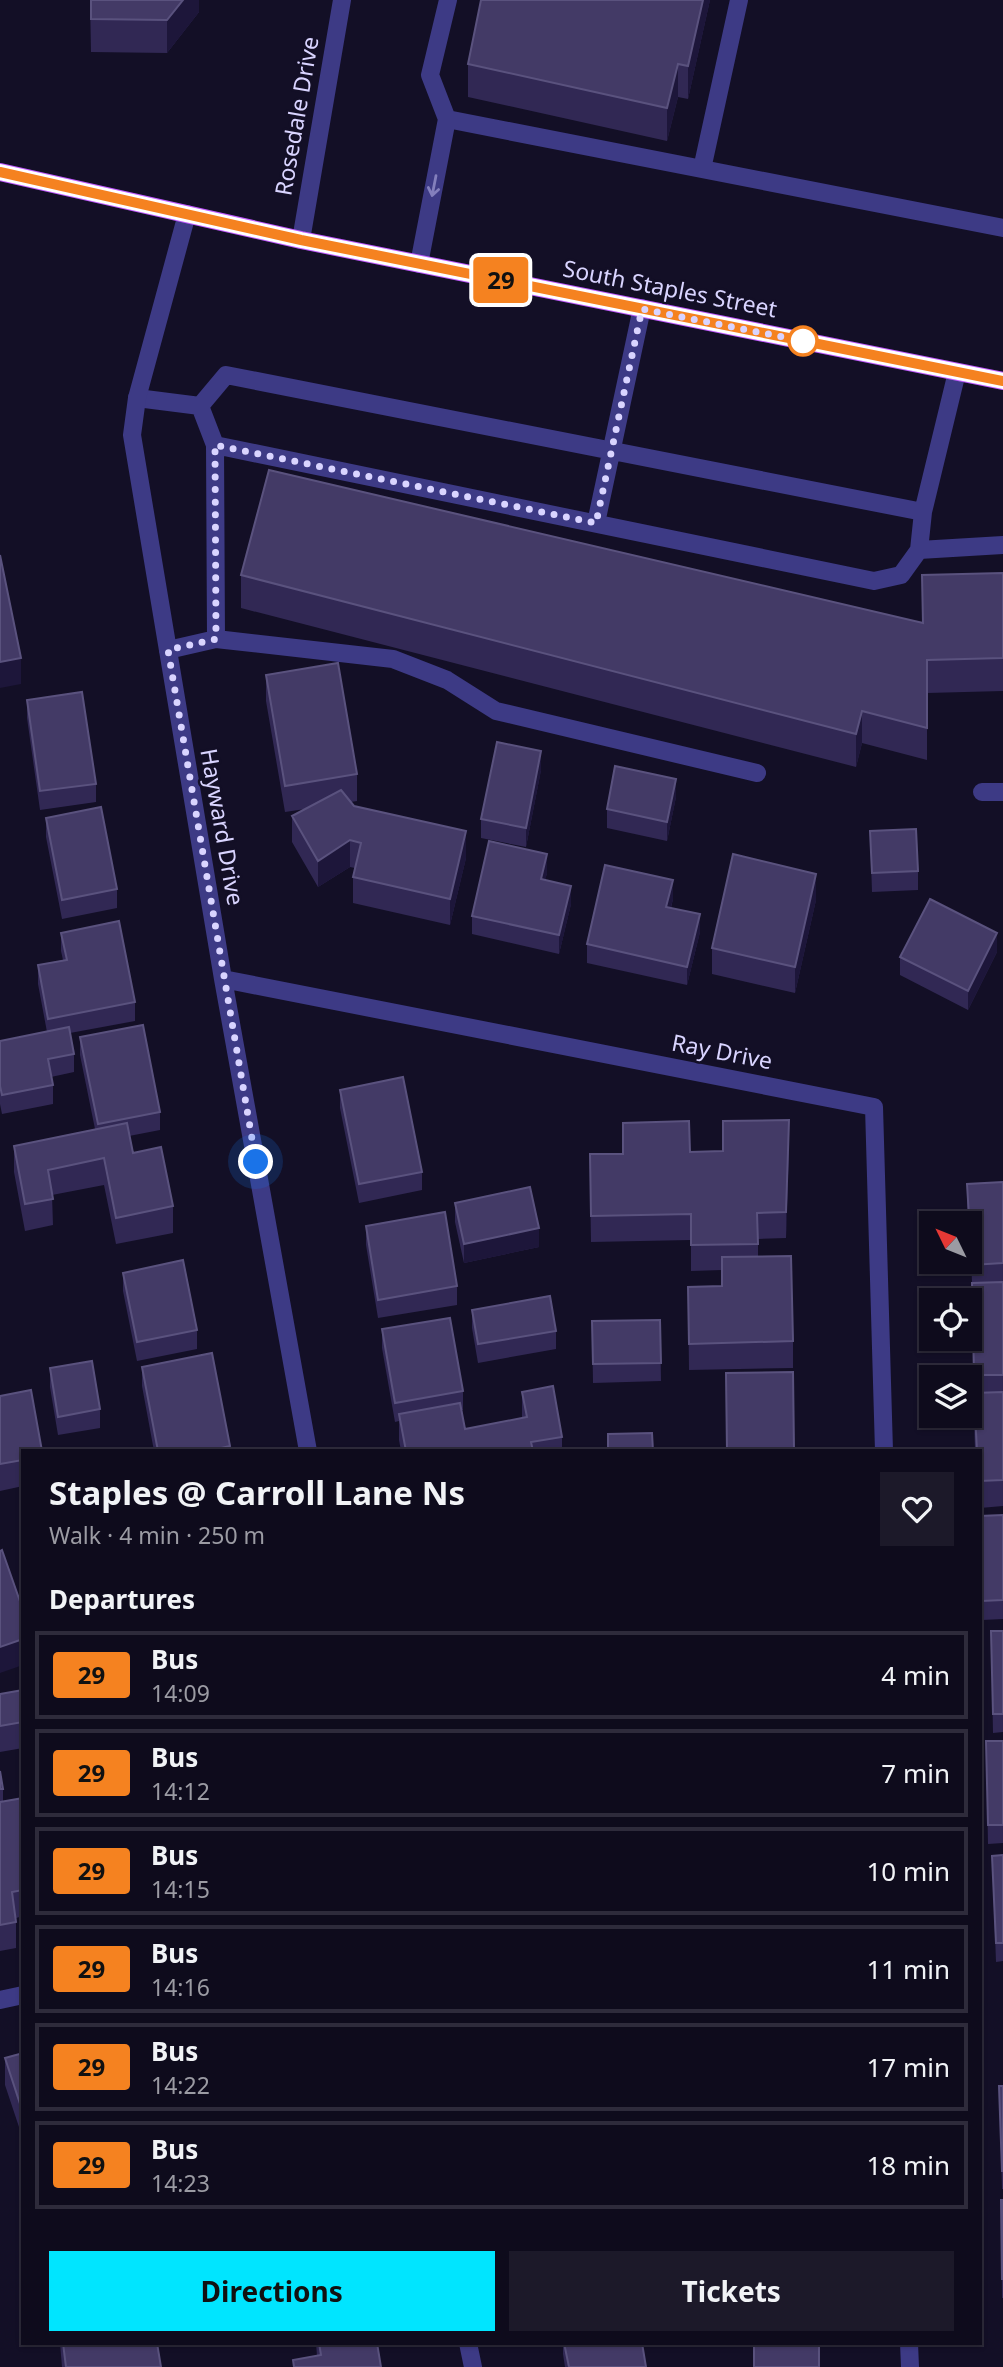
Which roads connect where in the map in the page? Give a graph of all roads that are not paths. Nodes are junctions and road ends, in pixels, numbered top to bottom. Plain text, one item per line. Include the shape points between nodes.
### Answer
1 (342, 0) edge
2 (448, 0) edge
3 (739, 0) edge
4 (447, 119) junction
5 (702, 169) junction
6 (0, 172) edge
7 (187, 214) junction
8 (1003, 228) edge
9 (301, 240) junction
10 (419, 264) junction
11 (642, 309) junction
12 (957, 372) junction
13 (1003, 381) edge
14 (137, 398) junction
15 (200, 406) junction
16 (215, 445) junction
17 (612, 451) junction
18 (923, 513) junction
19 (596, 523) junction
20 (1003, 545) edge
21 (919, 550) junction
22 (216, 639) junction
23 (168, 650) junction
24 (757, 773) dead end
25 (982, 792) dead end
26 (1003, 792) edge
27 (223, 979) junction
28 (308, 1449) edge
29 (884, 1449) edge
30 (21, 1995) edge
31 (0, 2000) edge
32 (468, 2345) edge
33 (909, 2345) edge
34 (472, 2367) edge
35 (910, 2367) edge

1 - 9 street, Rosedale Drive
2 - 4 street via 430,75
3 - 5 street
4 - 5 street
4 -> 10 street
5 - 8 street
6 - 7 main road, South Staples Street
7 - 9 main road, South Staples Street
7 - 14 street, Hayward Drive
9 - 10 main road, South Staples Street
10 - 11 main road, South Staples Street
11 - 12 main road, South Staples Street
11 - 17 street
12 - 13 main road, South Staples Street
12 - 18 street
14 - 15 street
14 - 23 street, Hayward Drive via 132,435
15 - 16 street
15 - 17 street via 226,375
16 - 19 street
16 - 22 street
17 - 18 street
17 - 19 street
18 - 21 street
19 - 21 street via 874,581 901,575
20 - 21 street
22 - 23 street
22 - 24 street via 393,659 447,680 496,711
23 - 27 street, Hayward Drive
25 - 26 street
27 - 28 street, Hayward Drive
27 - 29 street, Ray Drive via 874,1107
30 - 31 street
32 - 34 street
33 - 35 street

